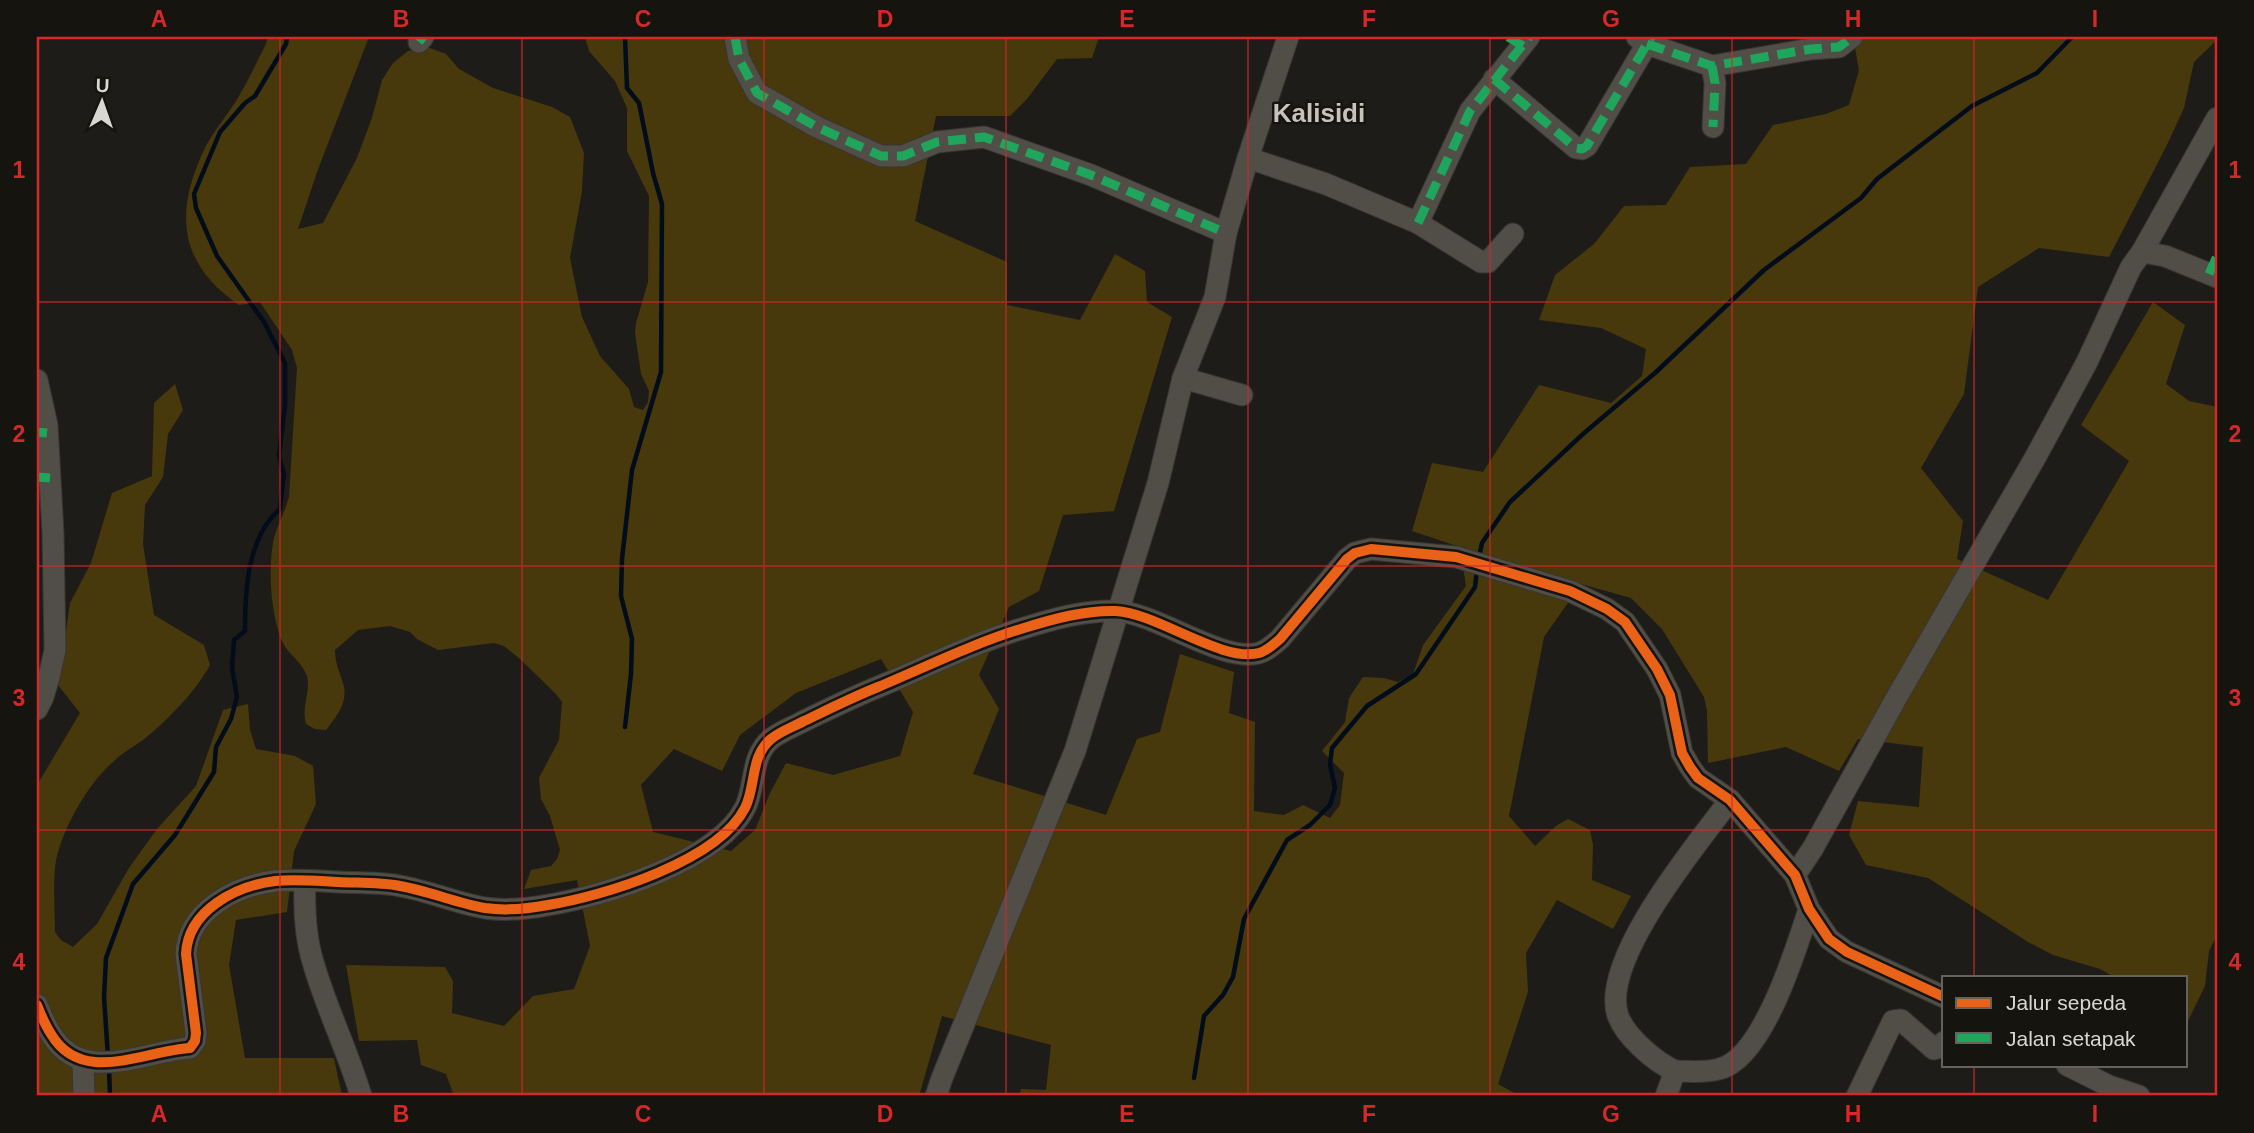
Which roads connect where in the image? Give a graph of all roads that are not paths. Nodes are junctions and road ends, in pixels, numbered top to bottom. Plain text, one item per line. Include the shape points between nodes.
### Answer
1 (735, 37) edge
2 (1288, 37) edge
3 (1852, 37) edge
4 (1645, 39) edge
5 (1520, 40) edge
6 (1712, 66) junction
7 (1494, 79) junction
8 (2217, 120) edge
9 (1713, 127) dead end
10 (1248, 158) junction
11 (1418, 223) junction
12 (1226, 233) junction
13 (1513, 234) dead end
14 (2142, 252) junction
15 (2214, 269) edge
16 (1183, 378) junction
17 (37, 380) edge
18 (1242, 395) dead end
19 (42, 433) edge
20 (43, 478) edge
21 (1118, 611) junction
22 (46, 649) edge
23 (37, 709) edge
24 (1730, 800) junction
25 (1795, 876) junction
26 (305, 881) junction
27 (1809, 909) junction
28 (1942, 996) edge
29 (37, 1005) edge
30 (1942, 1045) edge
31 (100, 1062) junction
32 (2069, 1066) edge
33 (1675, 1071) junction
34 (84, 1096) edge
35 (361, 1096) edge
36 (936, 1096) edge
37 (1666, 1096) edge
38 (1857, 1096) edge
39 (2138, 1096) edge

1 - 12 street via 739,59 757,93 881,156 903,156 937,142 984,137 1091,175
2 - 10 street
3 - 6 street via 1839,47
4 - 6 street
4 - 7 street via 1582,149
5 - 7 street
6 - 9 street
7 - 11 street via 1470,111
8 - 14 street
10 - 11 street via 1326,184
10 - 12 street
11 - 13 street via 1481,262 1488,262
12 - 16 street via 1215,297
14 - 15 street
14 - 25 street via 2041,446
16 - 18 street
16 - 21 street via 1158,483
17 - 19 street
19 - 20 street
20 - 22 street via 53,533
21 - 24 street via 1214,646 1259,653 1280,639 1338,567 1364,550 1456,557 1570,591 1626,622 1670,695 1682,753 1690,767
21 - 26 street via 1072,615 1022,629 842,702 781,733 760,753 747,803 727,833 711,846 636,882 550,905 503,909 398,885
21 - 36 street via 1075,751
22 - 23 street via 46,687
24 - 25 street
24 - 33 street via 1634,938 1617,992 1618,1015 1634,1039
25 - 27 street
26 - 31 street via 247,888 214,903 197,922 187,942 195,1041 190,1048
26 - 35 street via 304,913 313,962
27 - 28 street via 1839,947
27 - 33 street via 1785,980 1742,1056 1720,1069
29 - 31 street via 52,1036 69,1054
30 - 38 street via 1934,1049 1908,1025 1895,1020
31 - 34 street
32 - 39 street
33 - 37 street

